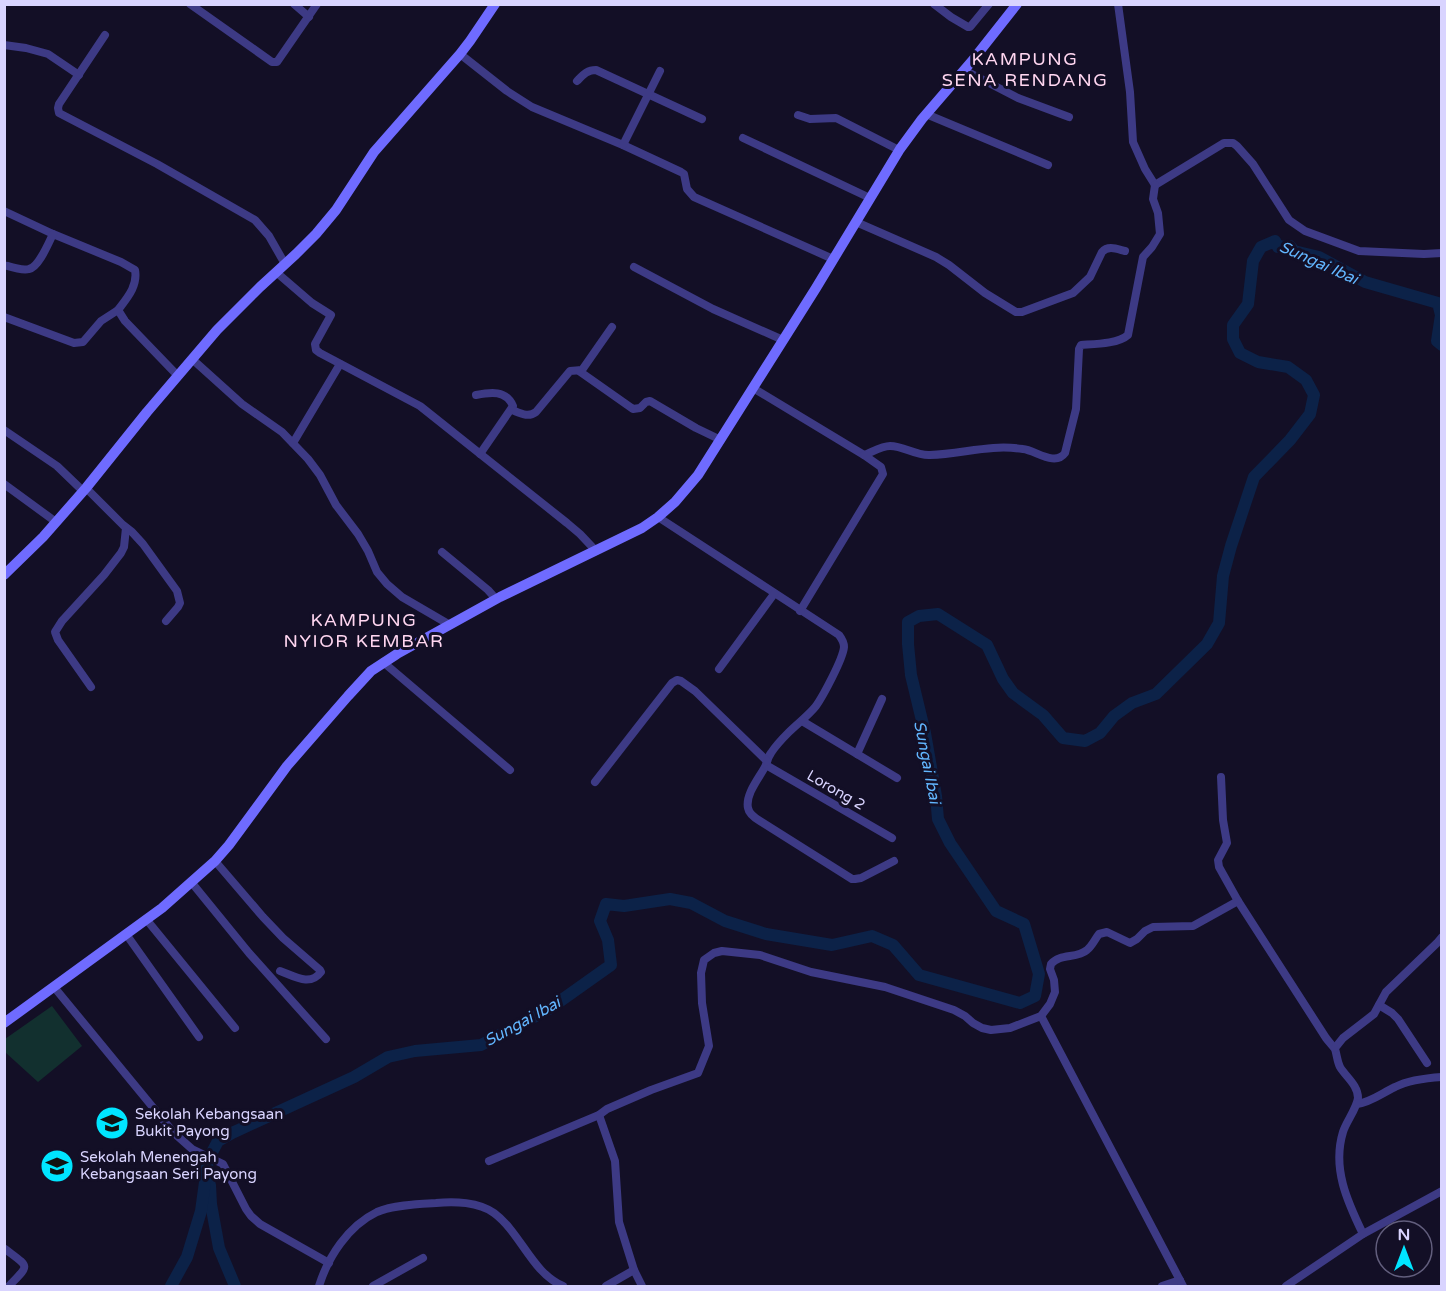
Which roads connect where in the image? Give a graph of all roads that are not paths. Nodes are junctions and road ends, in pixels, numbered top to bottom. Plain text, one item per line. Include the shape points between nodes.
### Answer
1 (190, 4) edge
2 (294, 4) edge
3 (317, 4) edge
4 (495, 4) edge
5 (934, 4) edge
6 (989, 4) edge
7 (1017, 4) edge
8 (1118, 4) edge
9 (309, 16) junction
10 (105, 35) dead end
11 (4, 45) edge
12 (460, 54) junction
13 (964, 70) junction
14 (660, 71) dead end
15 (79, 75) junction
16 (577, 81) dead end
17 (649, 94) junction
18 (926, 114) junction
19 (798, 115) dead end
20 (1069, 117) dead end
21 (702, 119) dead end
22 (743, 138) dead end
23 (623, 145) junction
24 (899, 150) junction
25 (1048, 165) dead end
26 (1155, 185) junction
27 (870, 198) junction
28 (4, 211) edge
29 (856, 222) junction
30 (53, 234) junction
31 (1125, 251) dead end
32 (1442, 253) edge
33 (833, 259) junction
34 (285, 264) junction
35 (4, 265) edge
36 (634, 267) dead end
37 (276, 272) junction
38 (118, 310) junction
39 (4, 317) edge
40 (612, 327) dead end
41 (783, 340) junction
42 (192, 359) junction
43 (340, 364) junction
44 (579, 371) junction
45 (178, 376) junction
46 (753, 388) junction
47 (476, 395) dead end
48 (512, 410) junction
49 (4, 430) edge
50 (721, 440) junction
51 (293, 443) junction
52 (480, 454) junction
53 (864, 455) junction
54 (4, 484) edge
55 (85, 489) junction
56 (658, 517) junction
57 (56, 522) junction
58 (126, 528) junction
59 (596, 550) junction
60 (442, 552) dead end
61 (4, 575) edge
62 (774, 594) junction
63 (496, 599) junction
64 (800, 611) junction
65 (166, 621) dead end
66 (450, 625) junction
67 (383, 662) junction
68 (719, 669) dead end
69 (91, 687) dead end
70 (882, 699) dead end
71 (802, 721) junction
72 (857, 754) junction
73 (766, 763) junction
74 (510, 770) dead end
75 (1221, 777) dead end
76 (897, 778) dead end
77 (595, 782) dead end
78 (892, 838) dead end
79 (215, 861) junction
80 (894, 861) dead end
81 (192, 883) junction
82 (1238, 901) junction
83 (146, 919) junction
84 (126, 934) junction
85 (1442, 937) edge
86 (280, 971) dead end
87 (54, 987) junction
88 (1379, 1005) junction
89 (1041, 1016) junction
90 (4, 1023) edge
91 (235, 1028) dead end
92 (199, 1037) dead end
93 (326, 1039) dead end
94 (1335, 1048) junction
95 (1428, 1063) dead end
96 (1442, 1077) edge
97 (1357, 1104) junction
98 (599, 1115) junction
99 (489, 1161) dead end
100 (1442, 1191) edge
101 (1363, 1234) junction
102 (5, 1249) edge
103 (423, 1258) dead end
104 (329, 1263) junction
105 (634, 1270) junction
106 (1182, 1283) edge
107 (9, 1287) edge
108 (320, 1287) edge
109 (373, 1287) edge
110 (562, 1287) edge
111 (606, 1287) edge
112 (642, 1287) edge
113 (1162, 1287) edge
114 (1287, 1287) edge

1 - 9 street via 273,62 277,62
2 - 9 street
3 - 9 street
4 - 12 main road
5 - 6 street via 968,27
7 - 13 main road
8 - 26 street via 1133,142
10 - 15 street
11 - 15 street via 48,54
12 - 23 street via 526,104
12 - 34 main road via 374,152 336,210
13 - 18 main road
13 - 20 street via 1018,98
14 - 17 street
15 - 34 street via 60,104 59,114 255,220
16 - 17 street via 586,72 596,70
17 - 21 street
17 - 23 street
18 - 24 main road
18 - 25 street
19 - 24 street via 810,119 836,118
22 - 27 street
23 - 33 street via 684,174 687,189 694,197
24 - 27 main road
26 - 32 street via 1224,143 1233,143 1252,164 1289,220 1305,231 1359,251
26 - 53 street via 1153,199 1160,234 1143,257 1128,333 1126,338 1079,348 1076,409 1063,457 1055,460 1028,449 999,447 930,456 885,446
27 - 29 main road
28 - 30 street
29 - 31 street via 936,257 1016,312 1073,293 1090,277 1105,248
29 - 33 main road
30 - 35 street via 33,267
30 - 38 street via 135,270 134,286
33 - 41 main road
34 - 37 main road
36 - 41 street
37 - 42 main road
37 - 43 street via 331,315 315,347
38 - 39 street via 79,343
38 - 45 street
40 - 44 street
41 - 46 main road
42 - 45 main road
42 - 51 street
43 - 51 street
43 - 52 street via 420,406
44 - 48 street via 570,371 532,415
44 - 50 street via 633,409 650,401
45 - 55 main road
46 - 50 main road
46 - 53 street
47 - 48 street via 502,394 512,402
48 - 52 street
49 - 55 street
50 - 56 main road via 698,475
51 - 66 street via 320,475 384,581 402,597
52 - 59 street
53 - 64 street via 881,466 883,474
54 - 57 street
55 - 57 main road
55 - 58 street
56 - 59 main road
56 - 62 street
57 - 61 main road
58 - 65 street via 151,554 180,597 178,608
58 - 69 street via 121,553 55,632
59 - 63 main road
60 - 63 street
62 - 64 street
62 - 68 street
63 - 66 main road
64 - 71 street via 839,635 844,647 824,692
66 - 67 main road
67 - 74 street
67 - 79 main road via 365,677 287,766
70 - 72 street
71 - 72 street
71 - 73 street
72 - 76 street
73 - 77 street, Lorong 2 via 695,692 677,680
73 - 78 street, Lorong 2
73 - 80 street via 749,798 753,816 852,879
75 - 82 street via 1227,843 1218,863
79 - 81 main road
79 - 86 street via 276,931 321,972 315,979 305,981
81 - 83 main road
81 - 93 street
82 - 89 street via 1193,926 1154,927 1130,943 1107,932 1099,934 1089,949 1051,964 1055,992
82 - 94 street
83 - 84 main road
83 - 91 street
84 - 87 main road
84 - 92 street
85 - 88 street via 1386,992
87 - 90 main road
87 - 104 street via 174,1133 225,1167 251,1216
88 - 94 street
88 - 95 street via 1398,1019
89 - 98 street via 1010,1028 991,1030 954,1010 885,987 811,972 760,955 722,951 704,960 701,973 709,1049 700,1071
89 - 106 street
94 - 97 street via 1341,1068 1357,1092
96 - 97 street via 1398,1085
97 - 101 street via 1342,1134 1339,1156 1342,1186
98 - 99 street
98 - 105 street via 615,1161 619,1222
100 - 101 street
101 - 114 street
102 - 107 street via 24,1266
103 - 109 street
104 - 108 street
104 - 110 street via 345,1237 379,1211 444,1202 485,1208 517,1237 550,1280
105 - 111 street
105 - 112 street
106 - 113 street

